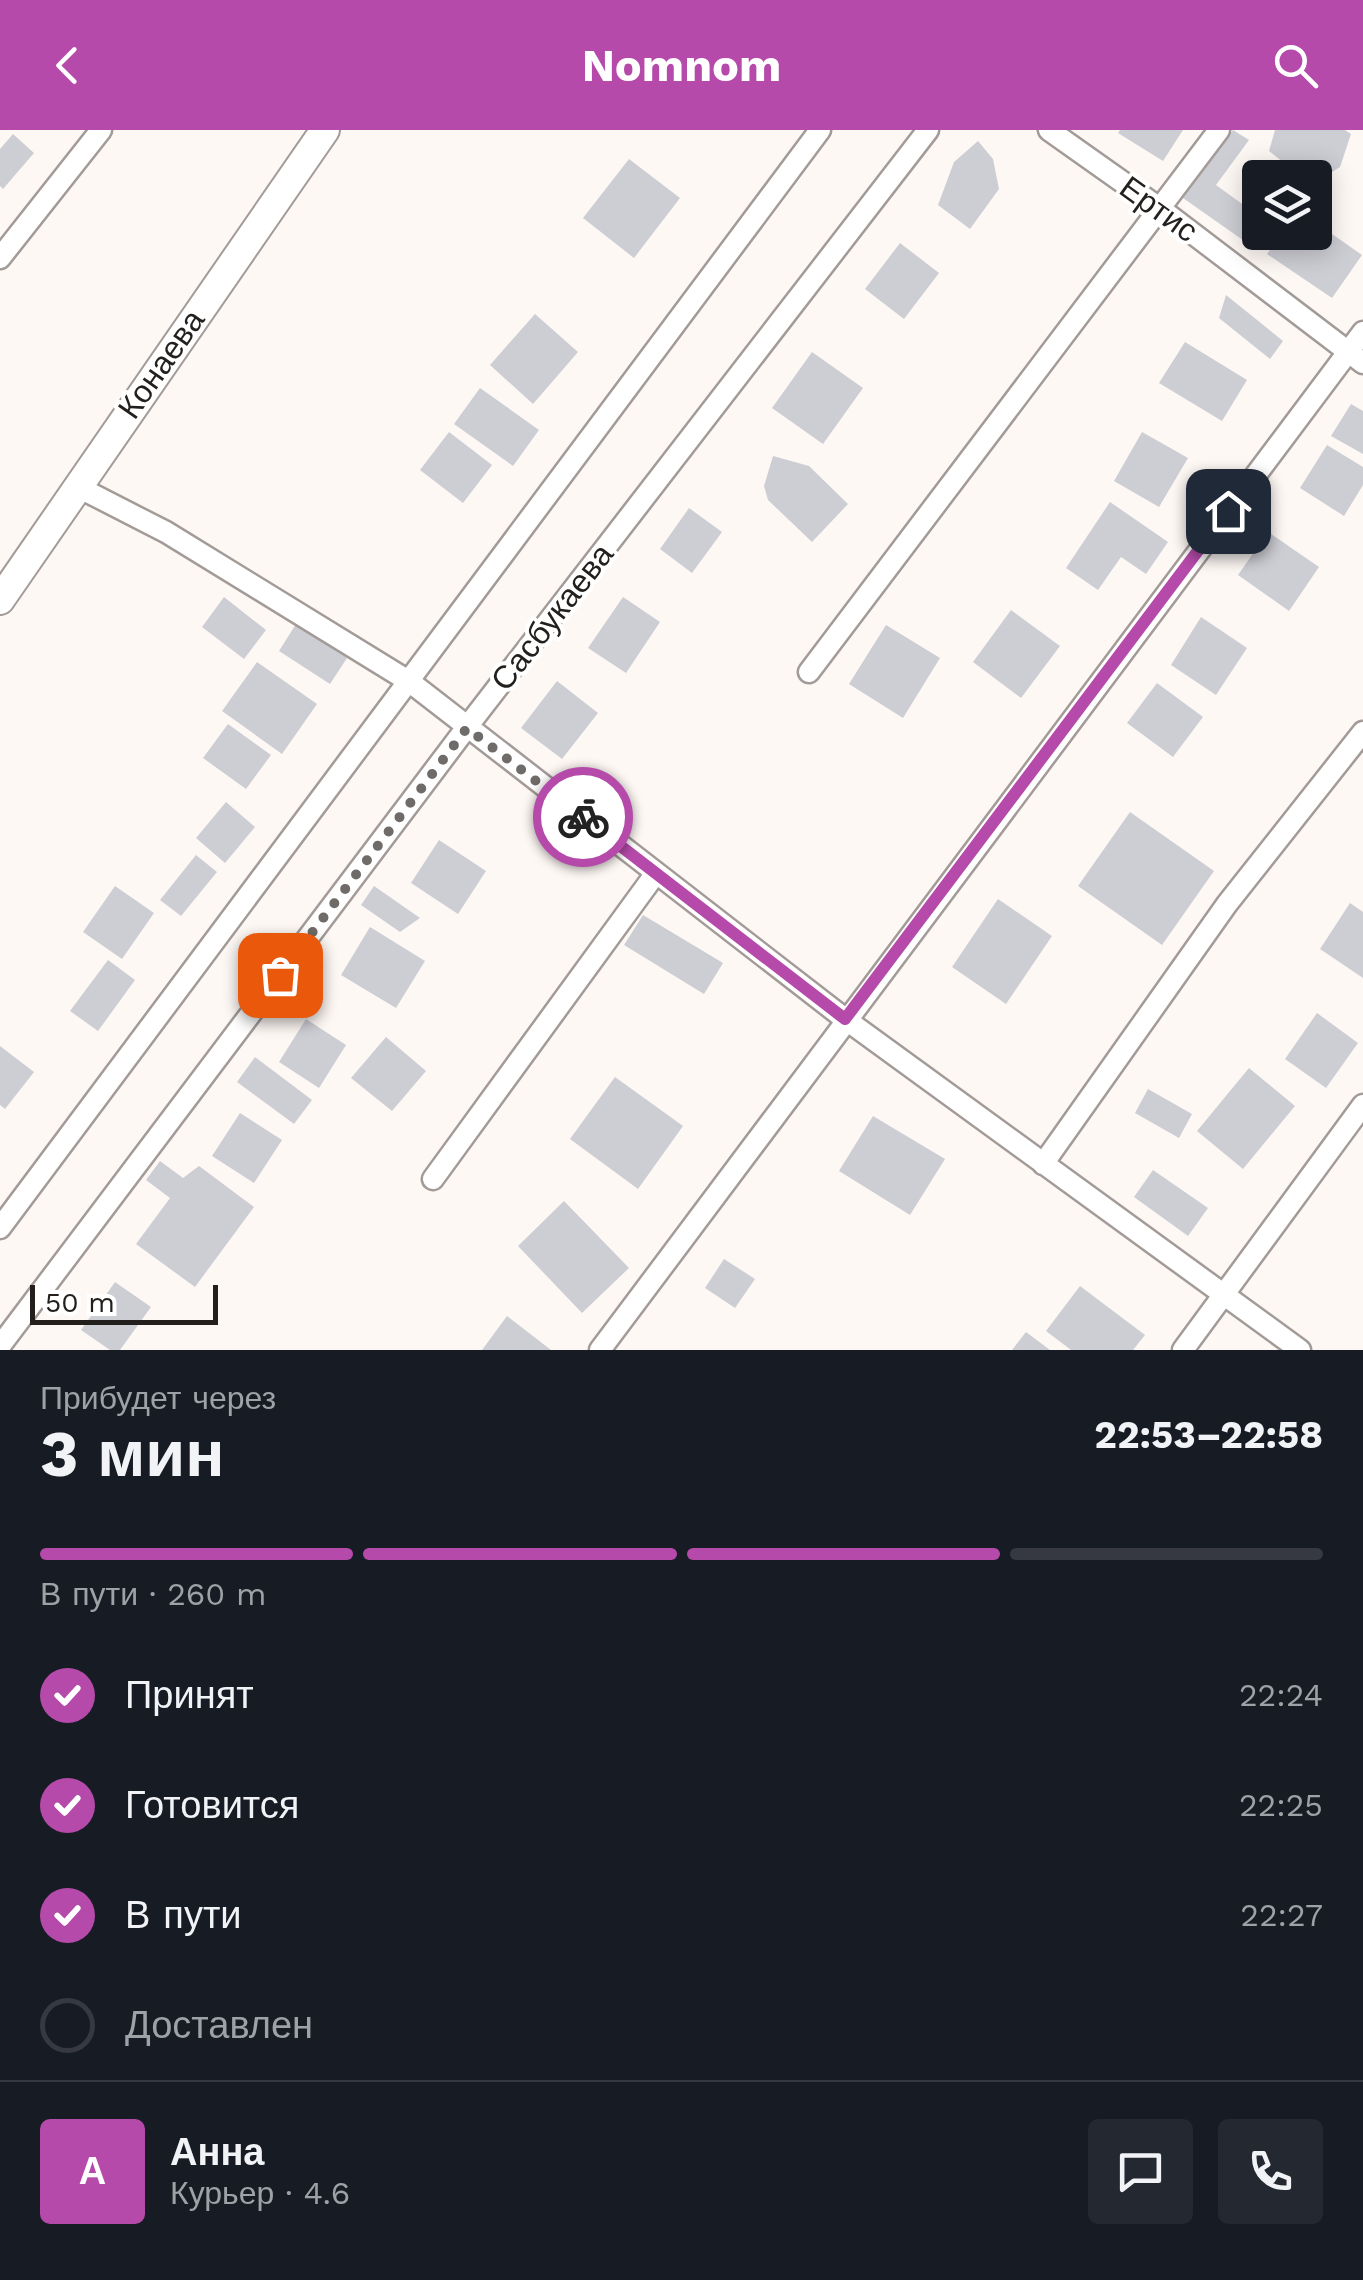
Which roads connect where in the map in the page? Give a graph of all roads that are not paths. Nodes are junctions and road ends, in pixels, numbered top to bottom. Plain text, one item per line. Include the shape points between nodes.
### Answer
1 (101, 130) edge
2 (325, 130) edge
3 (820, 130) edge
4 (928, 130) edge
5 (1049, 130) edge
6 (1219, 130) edge
7 (1162, 210) junction
8 (0, 258) edge
9 (1363, 332) edge
10 (1356, 358) edge
11 (76, 486) junction
12 (0, 600) edge
13 (809, 672) dead end
14 (410, 682) junction
15 (467, 728) junction
16 (1363, 732) edge
17 (656, 873) junction
18 (845, 1019) junction
19 (1363, 1105) edge
20 (1043, 1164) junction
21 (433, 1179) dead end
22 (0, 1228) edge
23 (1224, 1295) junction
24 (0, 1346) edge
25 (600, 1350) edge
26 (1183, 1350) edge
27 (1300, 1350) edge

1 - 8 street
2 - 11 main road, Конаева
3 - 14 street
4 - 15 street, Сасбукаева
5 - 7 street, Ертис
6 - 7 street
7 - 10 street, Ертис
7 - 13 street
9 - 10 street
10 - 18 street
11 - 12 main road, Конаева
11 - 14 street via 166,532
14 - 15 street
14 - 22 street
15 - 17 street
15 - 24 street, Сасбукаева
16 - 20 street via 1227,904
17 - 18 street
17 - 21 street
18 - 20 street
18 - 25 street
19 - 23 street
20 - 23 street
23 - 26 street
23 - 27 street

